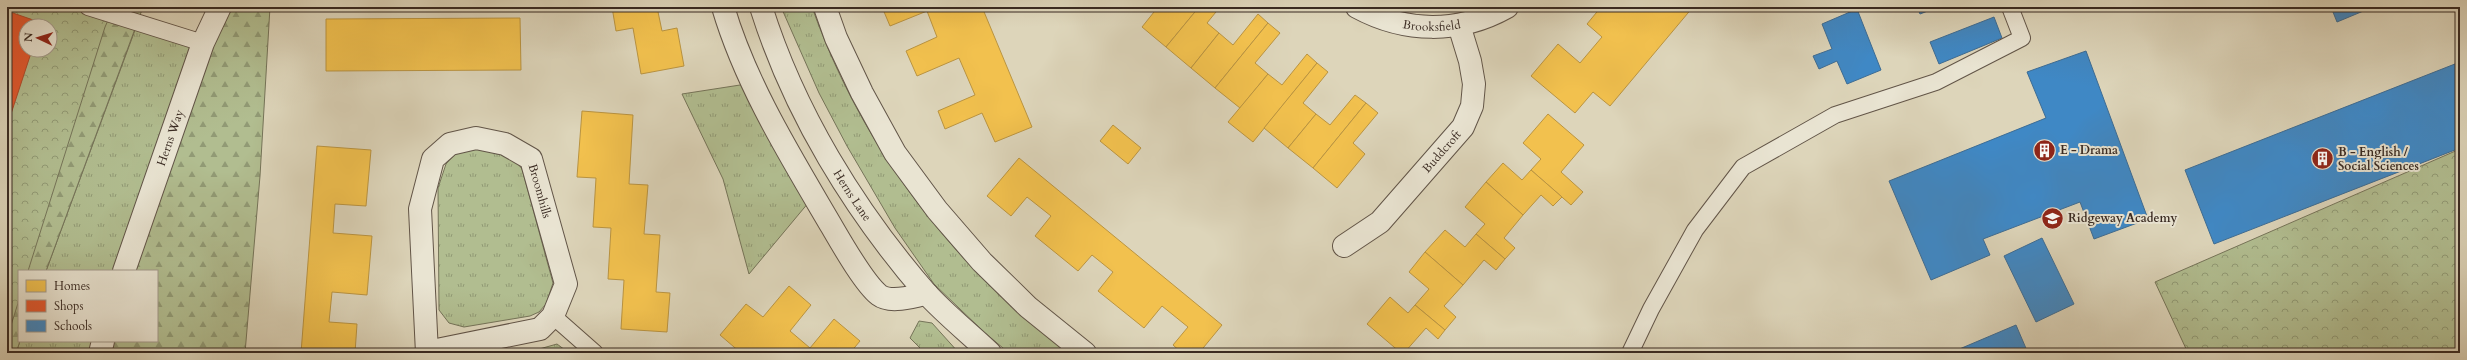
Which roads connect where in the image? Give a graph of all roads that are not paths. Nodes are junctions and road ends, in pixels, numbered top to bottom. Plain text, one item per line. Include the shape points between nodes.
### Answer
1 (88, 7) edge
2 (220, 7) edge
3 (722, 7) edge
4 (760, 7) edge
5 (825, 7) edge
6 (1357, 7) edge
7 (1507, 7) edge
8 (2010, 7) edge
9 (1459, 26) junction
10 (203, 43) junction
11 (1344, 246) dead end
12 (124, 270) edge
13 (927, 294) junction
14 (553, 316) junction
15 (104, 342) edge
16 (100, 353) edge
17 (427, 353) edge
18 (595, 353) edge
19 (990, 353) edge
20 (1085, 353) edge
21 (1630, 353) edge

1 - 10 lane
2 - 10 street, Herns Way
3 - 13 street via 753,83 787,151 852,260 880,295 890,298
4 - 13 street, Herns Lane via 795,95 825,151 864,211
5 - 20 street via 836,38 862,93 895,153 928,197 982,262 1028,308
6 - 9 street, Brooksfield via 1397,24 1425,28
7 - 9 street, Brooksfield via 1488,18
8 - 21 lane via 2022,38 1936,82 1835,115 1742,167 1695,230
9 - 11 street, Buddcroft via 1474,84 1472,106 1463,127 1380,222
10 - 12 street, Herns Way
13 - 19 street, Herns Lane
14 - 17 street, Broomhills via 540,329
14 - 17 street, Broomhills via 566,284 531,159 505,144 476,138 450,144 433,159 420,209
14 - 18 lane
15 - 16 street

